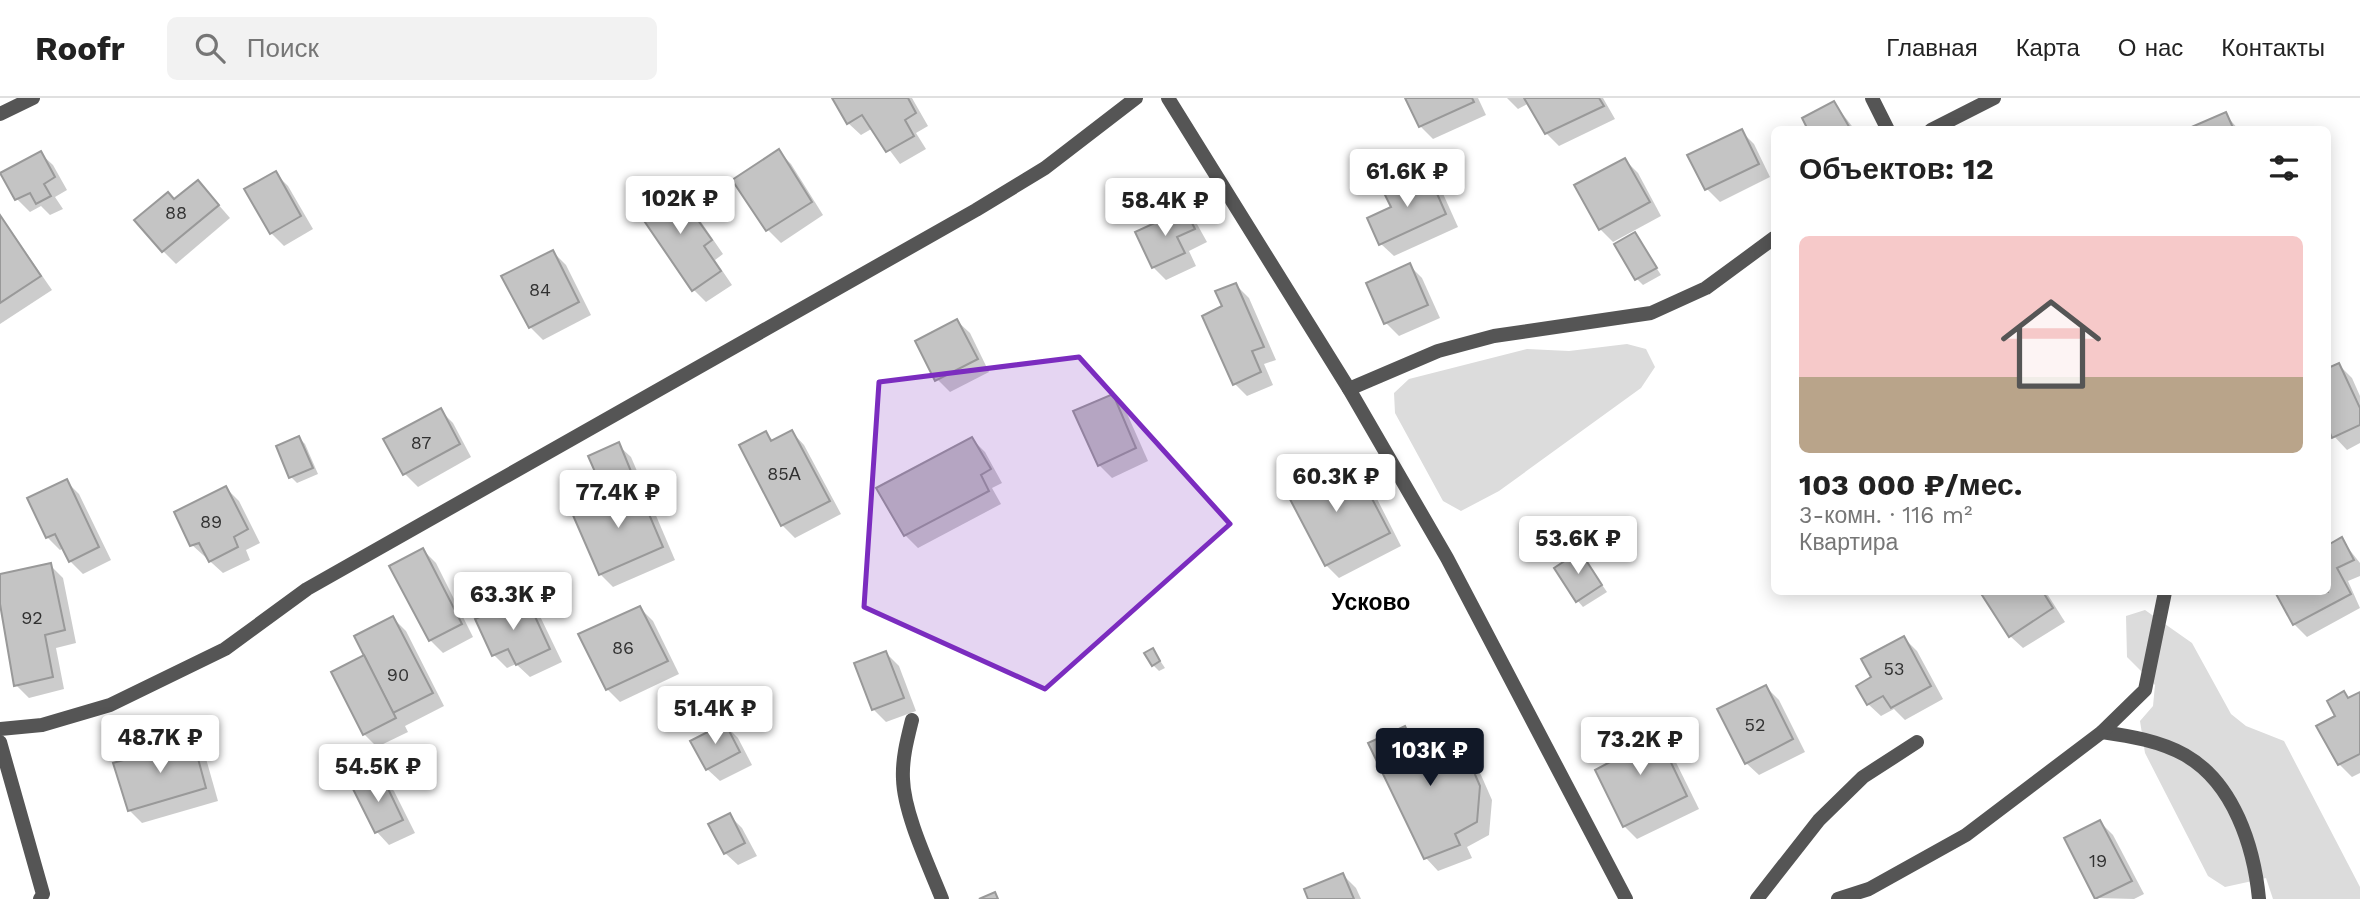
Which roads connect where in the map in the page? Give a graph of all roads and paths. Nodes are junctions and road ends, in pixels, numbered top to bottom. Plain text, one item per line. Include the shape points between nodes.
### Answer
1 (33, 98) edge
2 (1136, 98) edge
3 (1168, 98) edge
4 (1872, 98) edge
5 (1994, 98) edge
6 (0, 114) edge
7 (1886, 126) edge
8 (1939, 126) edge
9 (1771, 240) edge
10 (1349, 389) junction
11 (2164, 595) edge
12 (912, 720) dead end
13 (0, 729) edge
14 (2102, 732) junction
15 (0, 742) edge
16 (1917, 742) dead end
17 (40, 899) edge
18 (942, 899) edge
19 (1626, 899) edge
20 (1757, 899) edge
21 (1838, 899) edge
22 (2259, 899) edge

1 - 6 street
2 - 13 street via 1022,182 307,589 225,649 110,705 41,725
3 - 10 street
4 - 7 street
5 - 8 street
9 - 10 street via 1706,288 1650,313 1494,336 1438,351
10 - 19 street via 1447,558
11 - 14 street via 2145,690
12 - 18 street via 903,782
14 - 21 street via 1966,835 1869,889
14 - 22 street via 2136,736 2186,755 2221,788 2240,821 2256,870
15 - 17 street via 43,894
16 - 20 street via 1863,777 1828,811

